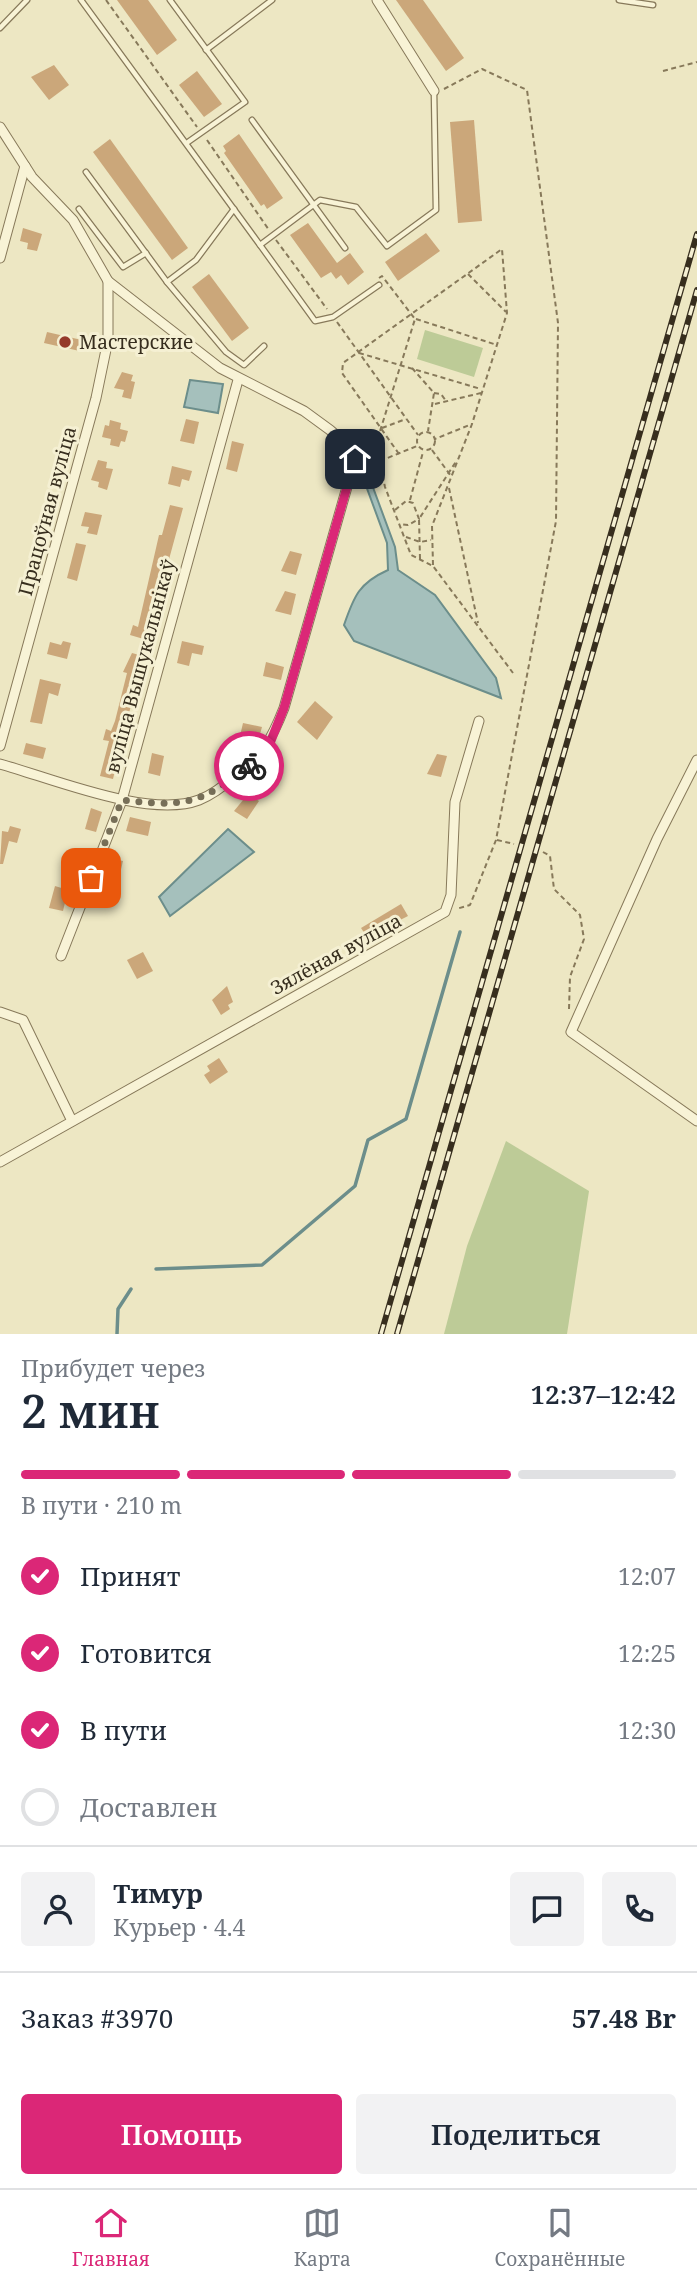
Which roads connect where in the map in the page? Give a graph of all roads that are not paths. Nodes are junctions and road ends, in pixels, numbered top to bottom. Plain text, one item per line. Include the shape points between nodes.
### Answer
1 (27, 0) edge
2 (81, 0) edge
3 (170, 0) edge
4 (272, 0) edge
5 (377, 0) edge
6 (619, 0) edge
7 (653, 5) dead end
8 (0, 29) edge
9 (206, 50) junction
10 (435, 91) joint
11 (252, 120) dead end
12 (0, 127) edge
13 (188, 142) junction
14 (25, 166) junction
15 (86, 172) dead end
16 (312, 205) junction
17 (79, 209) dead end
18 (234, 209) junction
19 (260, 245) junction
20 (345, 248) dead end
21 (146, 253) junction
22 (0, 258) edge
23 (108, 281) junction
24 (167, 282) junction
25 (379, 285) dead end
26 (264, 346) dead end
27 (238, 380) junction
28 (479, 721) dead end
29 (0, 747) edge
30 (697, 760) edge
31 (0, 764) edge
32 (122, 800) junction
33 (61, 956) dead end
34 (0, 1012) edge
35 (72, 1121) junction
36 (697, 1121) edge
37 (0, 1162) edge

1 - 8 lane
2 - 13 lane
3 - 9 lane
4 - 9 lane
5 - 10 street
6 - 7 lane
9 - 13 lane via 245,102
10 - 16 lane via 436,210 387,246 356,207 320,200
11 - 16 lane
12 - 14 street
13 - 18 lane
14 - 22 street
14 - 23 street via 73,220
15 - 21 lane
16 - 19 lane
16 - 20 lane
17 - 21 lane via 123,267
18 - 19 lane
18 - 24 lane via 196,260
19 - 25 lane via 315,321 333,317
21 - 24 lane
23 - 27 street
23 - 29 street, Працоўная вуліца via 108,340 96,398
24 - 26 lane via 226,352 244,365
27 - 32 street, вуліца Вышукальнікаў
27 - 32 street via 304,411 353,450 354,467 270,743 256,760 200,800 180,804
28 - 35 street, Зялёная вуліца via 455,802 451,895 445,912
30 - 36 street via 571,1032
31 - 32 street
32 - 33 street, вуліца Вышукальнікаў
34 - 35 street via 23,1020
35 - 37 street, Зялёная вуліца

